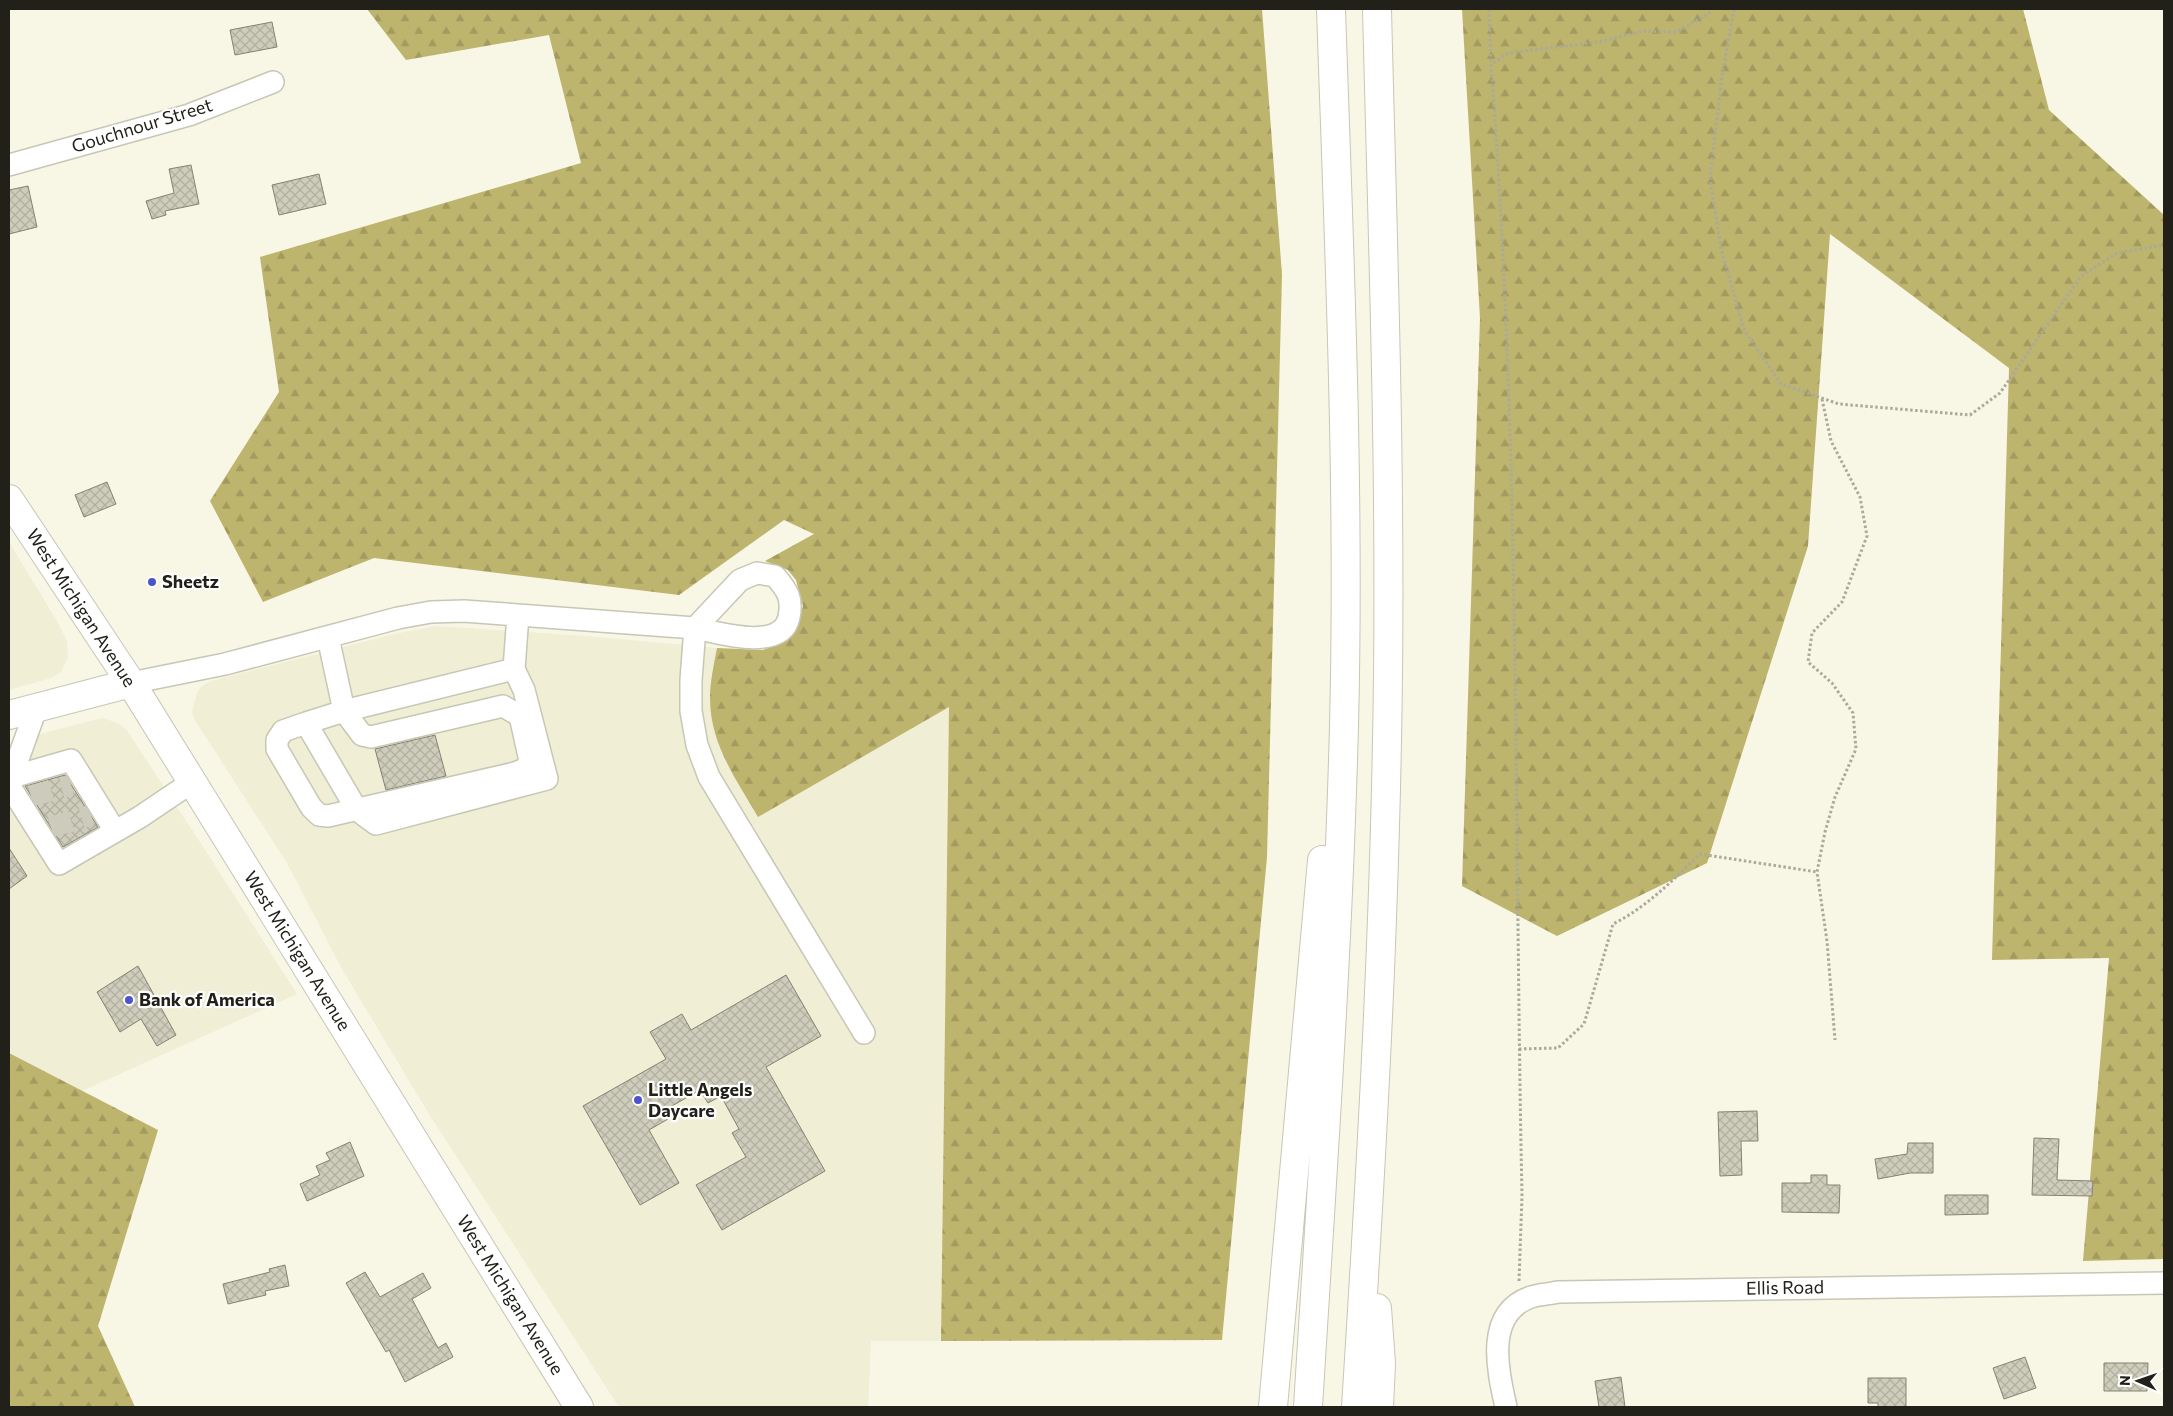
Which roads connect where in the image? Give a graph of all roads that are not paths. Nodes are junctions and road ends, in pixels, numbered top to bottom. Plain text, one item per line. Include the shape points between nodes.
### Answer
1 (1331, 9) edge
2 (1376, 9) edge
3 (273, 82) dead end
4 (9, 165) edge
5 (9, 499) edge
6 (518, 615) junction
7 (328, 637) junction
8 (514, 669) junction
9 (131, 683) junction
10 (36, 708) junction
11 (344, 711) junction
12 (9, 715) edge
13 (1344, 722) junction
14 (306, 723) junction
15 (9, 773) edge
16 (9, 778) edge
17 (192, 782) junction
18 (19, 794) edge
19 (357, 810) junction
20 (115, 831) junction
21 (864, 1033) dead end
22 (1370, 1189) junction
23 (2164, 1283) edge
24 (579, 1407) edge
25 (1273, 1407) edge
26 (1308, 1407) edge
27 (1356, 1407) edge
28 (1379, 1407) edge
29 (1506, 1407) edge

1 - 13 main road via 1343,342
2 - 22 main road via 1388,401 1387,737 1382,951
3 - 4 street, Gouchnour Street via 189,115
5 - 9 main road, West Michigan Avenue
6 - 7 street via 431,612
6 - 8 street
6 - 21 street via 695,628 691,711 697,745 709,777
7 - 9 street via 225,664
7 - 11 street
8 - 11 street
8 - 19 street via 524,690 547,779 376,824
9 - 10 main road
9 - 17 main road, West Michigan Avenue
10 - 12 main road
10 - 15 street via 18,759
11 - 14 street
11 - 19 street via 362,735 372,737 504,706 520,716 530,752 530,762 525,769 515,773
13 - 25 main road via 1332,773 1318,907
13 - 26 main road via 1337,911
14 - 19 street
14 - 19 street via 283,731 277,740 277,749 319,815
16 - 20 street via 71,760 77,783 97,814
17 - 20 street
17 - 24 main road, West Michigan Avenue
18 - 20 street via 44,828 59,864
22 - 27 main road
22 - 28 main road via 1381,1363
23 - 29 street, Ellis Road via 1568,1292 1532,1297 1510,1311 1498,1335 1498,1365

